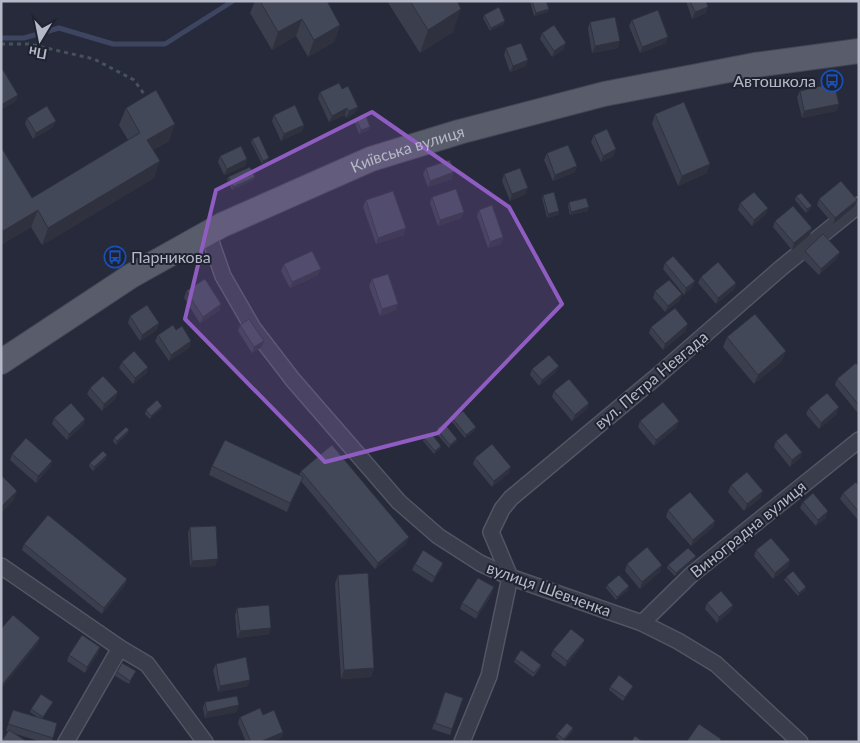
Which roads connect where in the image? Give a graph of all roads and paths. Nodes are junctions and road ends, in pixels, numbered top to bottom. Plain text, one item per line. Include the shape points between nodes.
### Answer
1 (1, 44) edge
2 (859, 51) edge
3 (149, 101) edge
4 (859, 205) edge
5 (208, 233) junction
6 (1, 362) edge
7 (859, 440) edge
8 (1, 566) edge
9 (510, 577) junction
10 (642, 623) junction
11 (120, 648) junction
12 (66, 742) edge
13 (205, 742) edge
14 (462, 742) edge
15 (800, 742) edge

1 - 3 path via 29,44 94,59 134,80
2 - 5 main road, Київська вулиця via 604,94 459,132 371,159
4 - 9 street, вул. Петра Невгада via 511,498 492,532
5 - 6 main road, Київська вулиця via 131,276
5 - 9 street, вулиця Шевченка via 223,276 253,328 293,380 399,502 438,536 480,563
7 - 10 street, Виноградна вулиця via 691,575
8 - 11 street
9 - 10 street, вулиця Шевченка
9 - 14 street via 488,676
10 - 15 street, вулиця Шевченка via 716,664
11 - 12 street
11 - 13 street via 147,664

